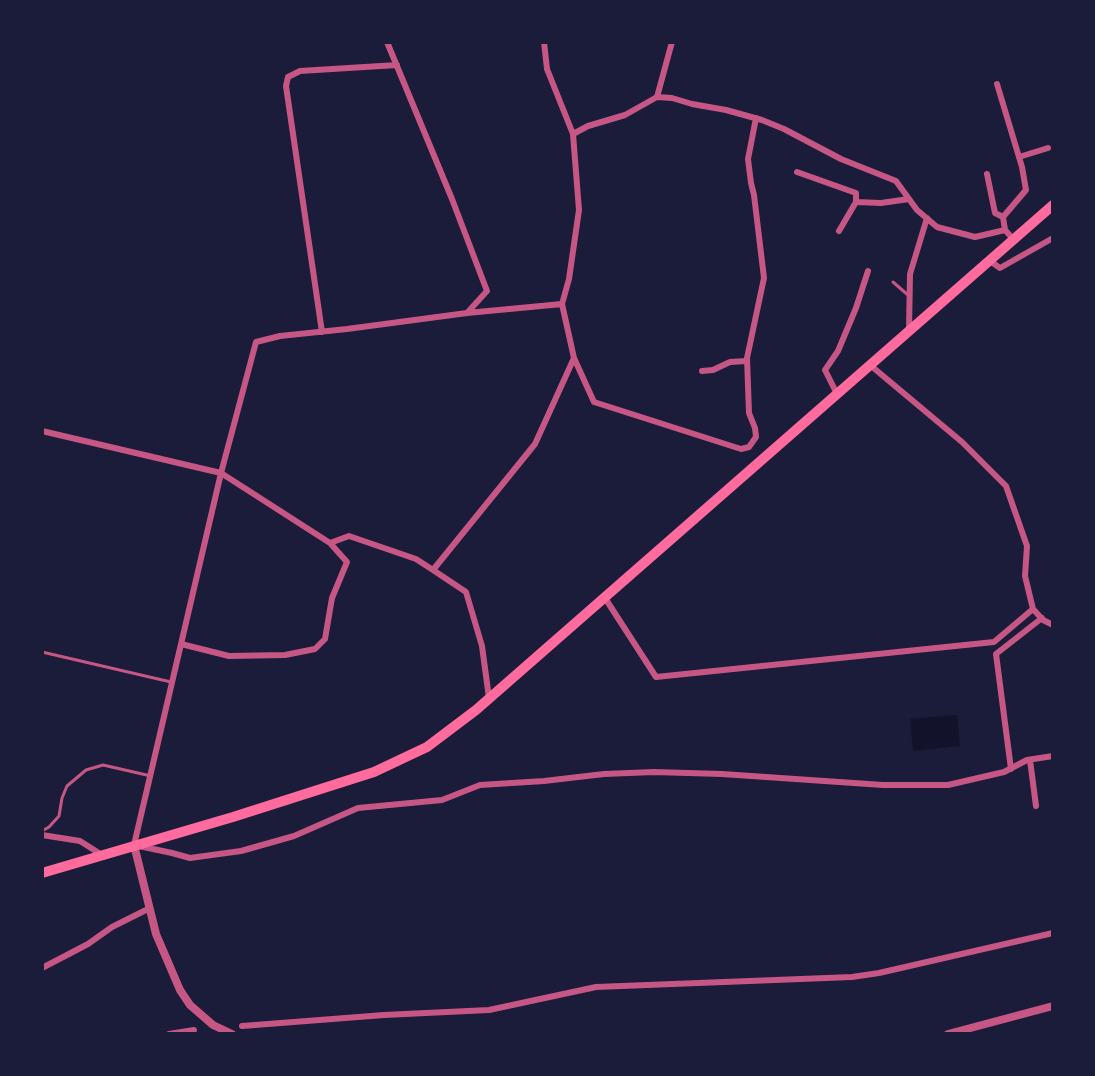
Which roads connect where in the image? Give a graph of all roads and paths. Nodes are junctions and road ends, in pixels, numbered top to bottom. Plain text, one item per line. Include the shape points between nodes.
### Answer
1 (387, 42) edge
2 (544, 42) edge
3 (672, 42) edge
4 (397, 65) junction
5 (997, 84) dead end
6 (657, 97) junction
7 (756, 118) junction
8 (573, 134) junction
9 (1048, 148) dead end
10 (1019, 157) junction
11 (797, 172) dead end
12 (987, 174) dead end
13 (909, 199) junction
14 (856, 202) junction
15 (1053, 205) edge
16 (1003, 217) junction
17 (927, 218) junction
18 (1005, 230) junction
19 (839, 231) dead end
20 (1053, 238) edge
21 (1014, 240) junction
22 (990, 261) junction
23 (868, 271) dead end
24 (893, 282) dead end
25 (908, 296) junction
26 (562, 304) junction
27 (467, 313) junction
28 (909, 331) junction
29 (322, 332) junction
30 (574, 358) junction
31 (747, 361) junction
32 (870, 365) junction
33 (702, 371) dead end
34 (837, 394) junction
35 (42, 431) edge
36 (221, 473) junction
37 (330, 543) junction
38 (433, 570) junction
39 (605, 598) junction
40 (1033, 609) junction
41 (1042, 618) junction
42 (1053, 625) edge
43 (181, 644) junction
44 (42, 652) edge
45 (172, 683) junction
46 (489, 699) junction
47 (1053, 756) edge
48 (1030, 760) junction
49 (1011, 769) junction
50 (151, 776) junction
51 (1036, 806) dead end
52 (42, 833) edge
53 (134, 845) junction
54 (102, 855) junction
55 (42, 873) edge
56 (150, 908) junction
57 (1053, 933) edge
58 (42, 968) edge
59 (1053, 1006) edge
60 (242, 1026) dead end
61 (194, 1030) dead end
62 (169, 1034) edge
63 (232, 1034) edge
64 (948, 1034) edge

1 - 4 street
2 - 8 street via 547,69
3 - 6 street
4 - 27 street via 487,291
4 - 29 street via 300,71 288,77
5 - 10 street
6 - 7 street
6 - 8 street
7 - 13 street via 896,181
7 - 31 street via 748,159 764,278
8 - 26 street via 579,210
9 - 10 street
10 - 16 street via 1026,190
11 - 14 street via 856,193
12 - 16 street via 995,213
13 - 14 street
13 - 17 street
14 - 19 street
15 - 21 highway
16 - 18 street
17 - 18 street via 937,227 975,237
17 - 25 street
18 - 21 street
20 - 22 street via 1000,268
21 - 22 highway
22 - 28 highway
23 - 34 street via 838,351 825,370
24 - 25 lane
25 - 28 street
26 - 27 street
26 - 30 street
27 - 29 street
28 - 32 highway
29 - 36 street via 256,342
30 - 31 street via 594,402 741,449 756,437 749,413
30 - 38 street via 535,444
31 - 33 street
32 - 34 highway
32 - 40 street via 1006,486 1027,546 1025,576
34 - 39 highway
35 - 36 street
36 - 37 street
36 - 43 street
37 - 38 street via 349,536
37 - 43 street via 347,562 332,598 325,639 315,649 229,656
38 - 46 street via 466,592 482,646
39 - 40 street via 656,677 994,642
39 - 46 highway
40 - 41 street
41 - 42 street
41 - 49 street via 996,654
43 - 45 street
44 - 45 lane
45 - 50 street
46 - 53 highway via 427,747 374,772
47 - 48 street
48 - 49 street
48 - 51 street
49 - 53 street via 948,785 604,774 480,785 442,800 358,808 294,836 241,851 190,858
50 - 52 lane via 103,765 86,770 67,786 59,816
50 - 53 street
52 - 54 street via 80,841
53 - 54 highway
53 - 56 street
54 - 55 highway
56 - 58 street
56 - 63 street via 168,964 190,1005
57 - 60 street via 852,977 596,987 489,1010
59 - 64 street
61 - 62 street

